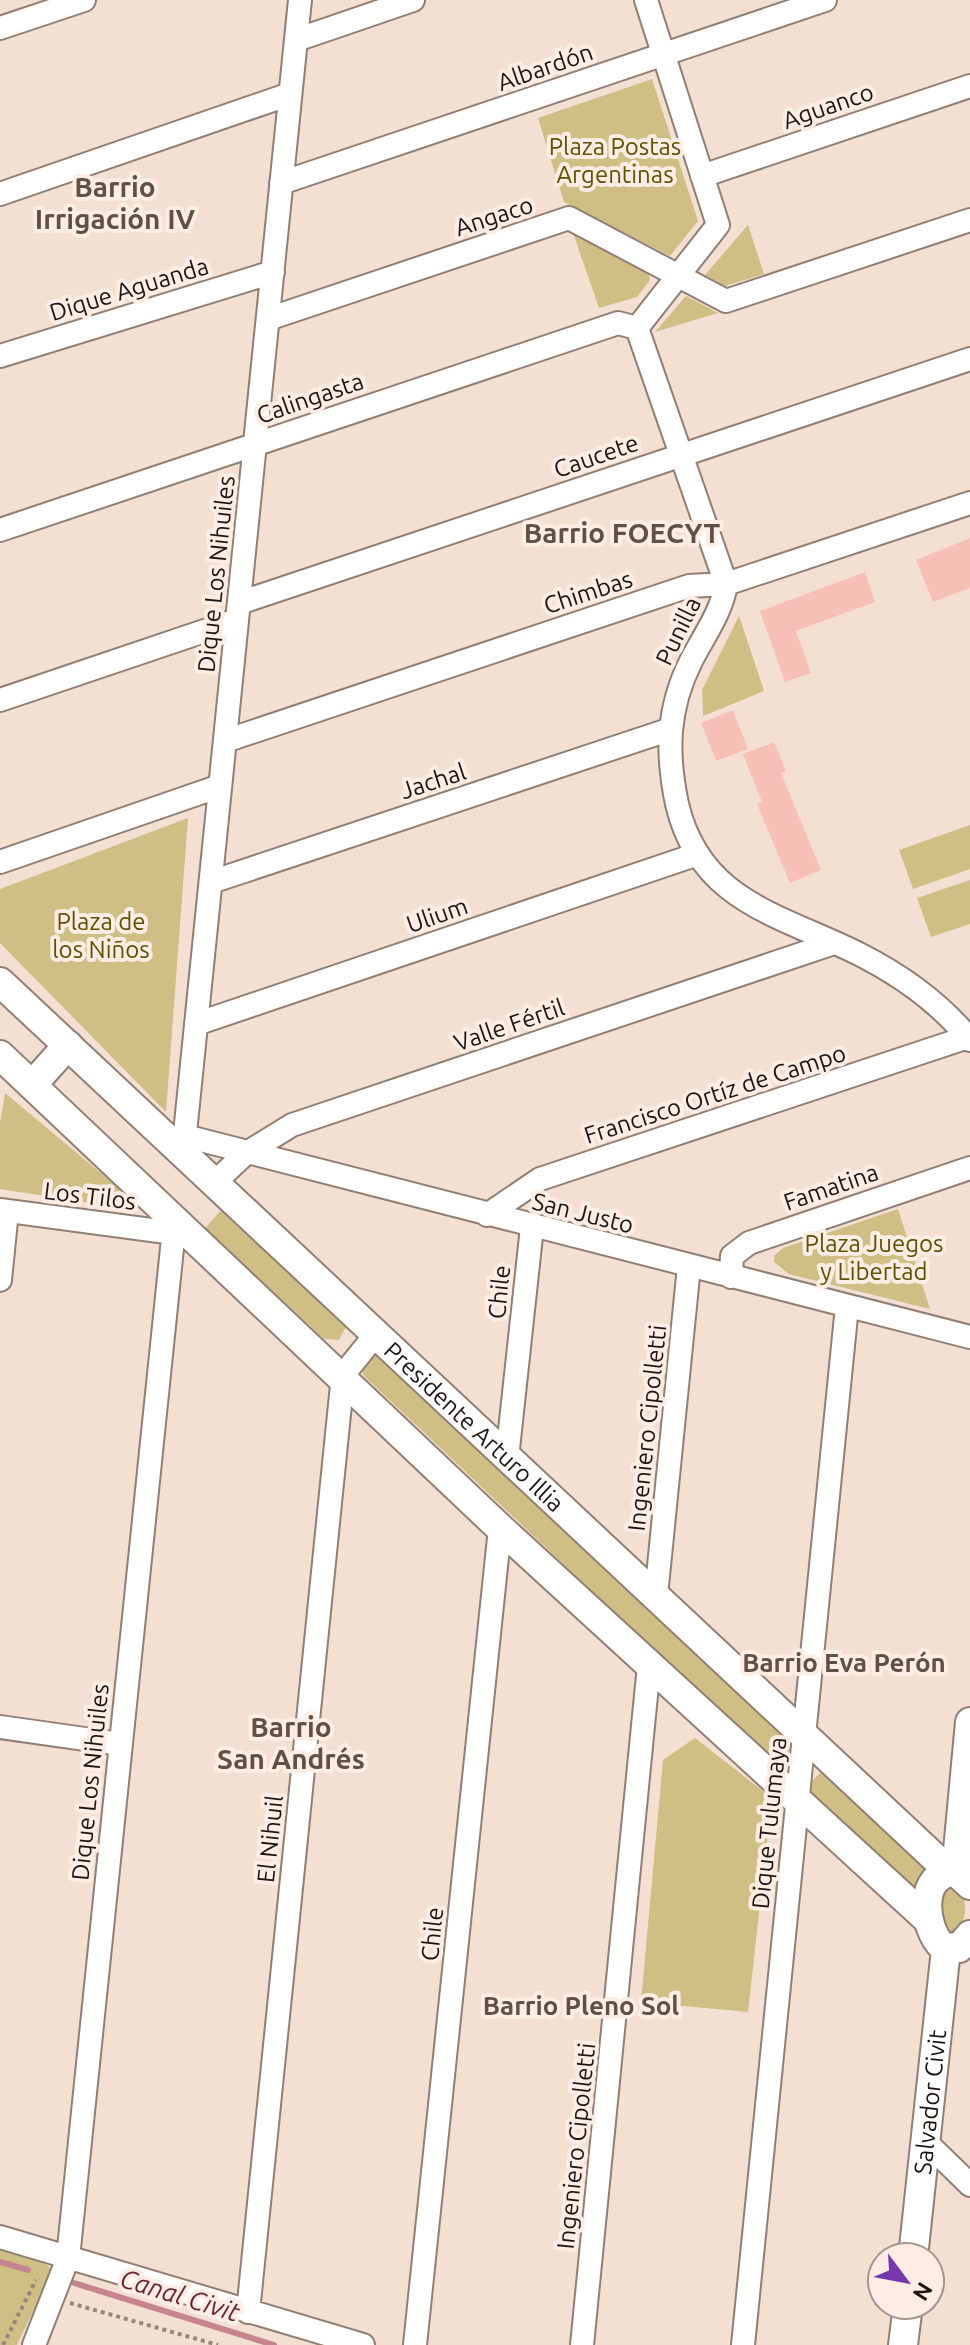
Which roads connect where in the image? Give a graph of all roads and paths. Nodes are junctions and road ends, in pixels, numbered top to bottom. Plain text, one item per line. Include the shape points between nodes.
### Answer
1 (84, 0) edge
2 (300, 0) edge
3 (413, 0) edge
4 (646, 0) edge
5 (825, 0) edge
6 (0, 28) edge
7 (296, 40) junction
8 (664, 55) junction
9 (970, 86) edge
10 (290, 94) junction
11 (702, 176) junction
12 (281, 183) junction
13 (0, 194) edge
14 (970, 220) edge
15 (273, 272) junction
16 (678, 275) junction
17 (268, 319) junction
18 (637, 328) junction
19 (0, 356) edge
20 (970, 359) edge
21 (255, 444) junction
22 (679, 455) junction
23 (970, 503) edge
24 (0, 530) edge
25 (726, 584) junction
26 (238, 611) junction
27 (0, 700) edge
28 (671, 729) junction
29 (225, 741) junction
30 (220, 786) junction
31 (695, 855) junction
32 (0, 862) edge
33 (211, 882) junction
34 (834, 943) junction
35 (0, 982) edge
36 (196, 1024) junction
37 (969, 1039) edge
38 (68, 1045) junction
39 (0, 1055) edge
40 (32, 1085) junction
41 (184, 1145) junction
42 (245, 1154) junction
43 (970, 1168) edge
44 (214, 1183) junction
45 (4, 1211) edge
46 (487, 1215) junction
47 (175, 1226) junction
48 (532, 1227) junction
49 (689, 1266) junction
50 (731, 1277) junction
51 (0, 1280) edge
52 (847, 1306) junction
53 (376, 1334) junction
54 (970, 1337) edge
55 (343, 1375) junction
56 (507, 1458) junction
57 (500, 1528) junction
58 (656, 1596) junction
59 (649, 1665) junction
60 (970, 1722) edge
61 (0, 1727) edge
62 (804, 1734) junction
63 (120, 1744) junction
64 (798, 1798) junction
65 (959, 1876) edge
66 (927, 1919) junction
67 (961, 1947) edge
68 (926, 2142) junction
69 (970, 2185) edge
70 (0, 2237) edge
71 (915, 2241) edge
72 (66, 2266) junction
73 (55, 2299) junction
74 (248, 2312) junction
75 (906, 2321) edge
76 (3, 2345) edge
77 (34, 2345) edge
78 (218, 2345) edge
79 (363, 2345) edge
80 (415, 2345) edge
81 (582, 2345) edge
82 (743, 2345) edge
83 (903, 2345) edge

1 - 6 street
2 - 7 street, Dique Los Nihuiles
3 - 7 street
4 - 8 street
5 - 8 street, Albardón
7 - 10 street, Dique Los Nihuiles
8 - 11 street
8 - 12 street, Albardón
9 - 11 street, Aguanco
10 - 12 street, Dique Los Nihuiles
10 - 13 street
11 - 16 street via 718,225
12 - 15 street, Dique Los Nihuiles
14 - 16 street, Angaco via 726,301
15 - 17 street, Dique Los Nihuiles
15 - 19 street, Dique Aguanda
16 - 17 street, Angaco via 569,218
16 - 18 street
17 - 21 street, Dique Los Nihuiles
18 - 21 street, Calingasta via 618,323
18 - 22 street, Punilla
20 - 22 street, Caucete
21 - 24 street, Calingasta
21 - 26 street, Dique Los Nihuiles
22 - 25 street, Punilla
22 - 26 street, Caucete
23 - 25 street, Chimbas
25 - 28 street, Punilla via 678,692
25 - 29 street, Chimbas via 689,586
26 - 27 street, Caucete
26 - 29 street, Dique Los Nihuiles
28 - 31 street, Punilla via 674,791
28 - 33 street, Jachal
29 - 30 street, Dique Los Nihuiles
30 - 32 street
30 - 33 street, Dique Los Nihuiles
31 - 34 street, Punilla via 711,874 751,903
31 - 36 street, Ulium
33 - 36 street, Dique Los Nihuiles
34 - 37 street, Punilla via 913,986
34 - 42 street, Valle Fértil via 292,1125
35 - 38 street, Presidente Arturo Illia
36 - 41 street, Dique Los Nihuiles
37 - 46 street, Francisco Ortíz de Campo via 540,1179
38 - 40 street
38 - 41 street, Presidente Arturo Illia
39 - 40 street
40 - 47 street
41 - 42 street, San Justo
41 - 44 street, Presidente Arturo Illia
42 - 44 street, Valle Fértil
42 - 46 street, San Justo
43 - 50 street, Famatina via 749,1243 732,1256
44 - 53 street, Presidente Arturo Illia
45 - 47 street, Los Tilos
45 - 51 street
46 - 48 street, San Justo
47 - 55 street
47 - 63 street, Dique Los Nihuiles
48 - 49 street, San Justo
48 - 56 street, Chile
49 - 50 street, San Justo
49 - 58 street, Ingeniero Cipolletti
50 - 52 street, San Justo
52 - 54 street, San Justo
52 - 62 street, Dique Tulumaya
53 - 55 street
53 - 56 street, Presidente Arturo Illia
55 - 57 street
55 - 74 street, El Nihuil
56 - 58 street, Presidente Arturo Illia
57 - 59 street
57 - 80 street, Chile
58 - 62 street, Presidente Arturo Illia
59 - 64 street
59 - 81 street, Ingeniero Cipolletti
60 - 65 street
61 - 63 street
62 - 64 street, Dique Tulumaya
62 - 65 street, Presidente Arturo Illia
63 - 72 street, Dique Los Nihuiles
64 - 66 street
64 - 82 street, Dique Tulumaya
65 - 66 street via 934,1883
66 - 67 street via 933,1937
67 - 68 street, Salvador Civit
68 - 69 street
68 - 71 street, Salvador Civit
70 - 72 street
72 - 73 street, Dique Los Nihuiles
72 - 74 street
72 - 76 path via 49,2269 35,2281
73 - 77 street, Dique Los Nihuiles
73 - 78 path
74 - 79 street
75 - 83 street

